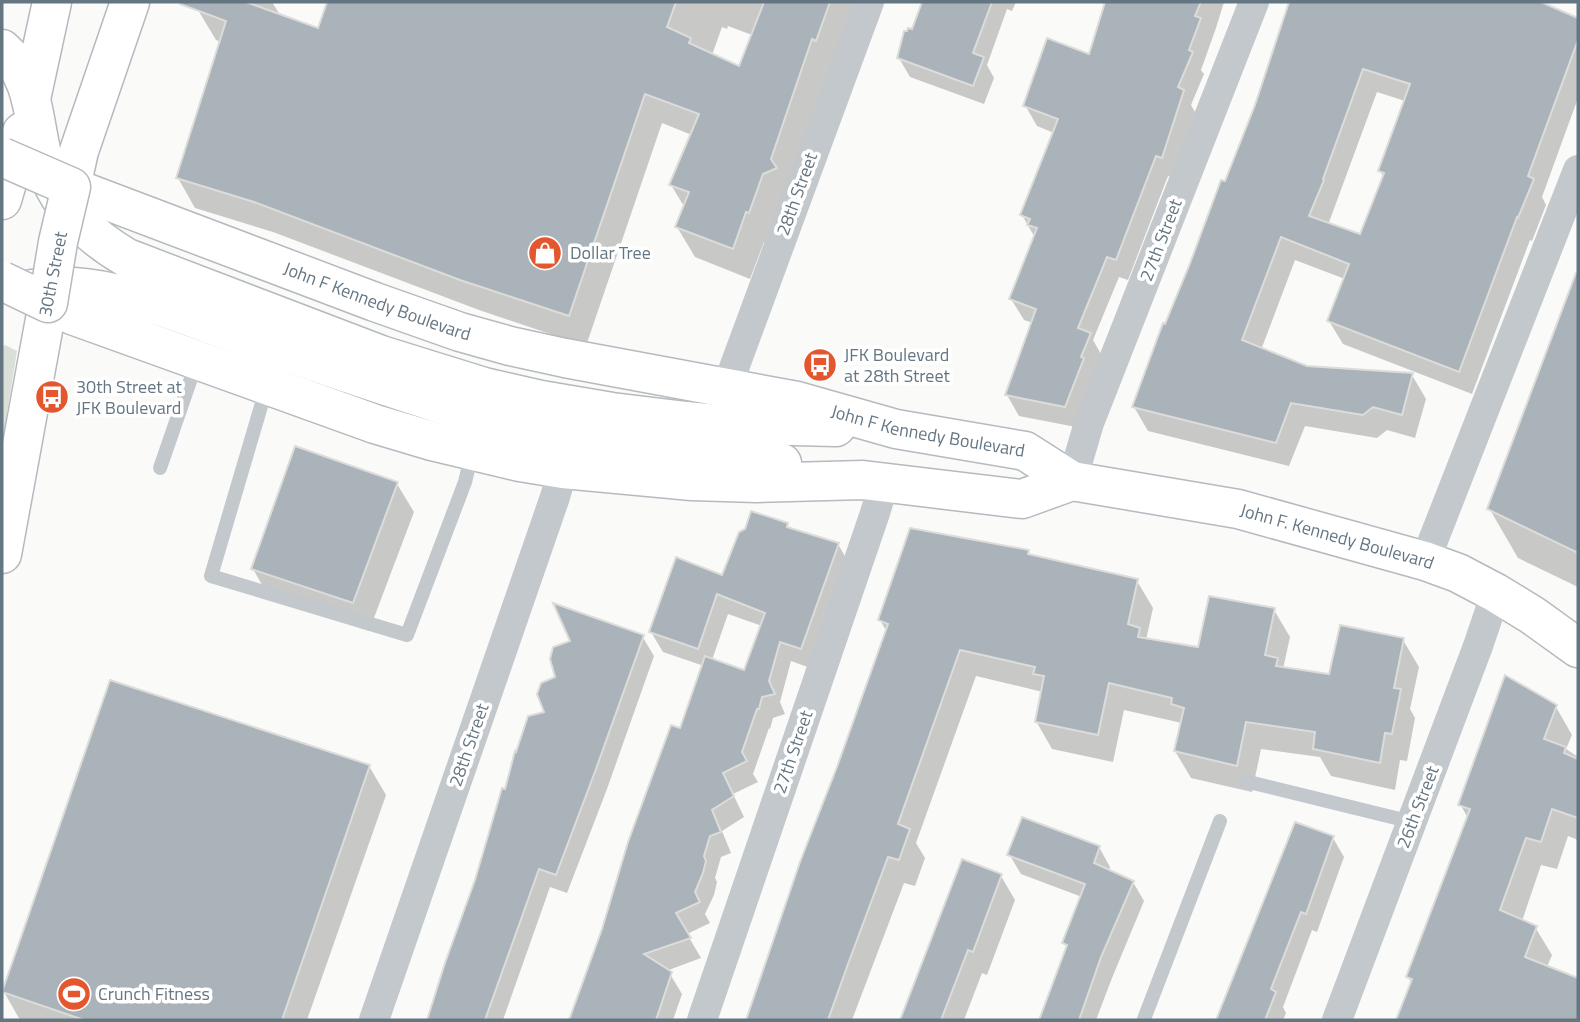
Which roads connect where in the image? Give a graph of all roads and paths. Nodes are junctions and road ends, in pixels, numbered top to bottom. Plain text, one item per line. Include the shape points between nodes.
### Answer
1 (52, 2) edge
2 (130, 2) edge
3 (869, 2) edge
4 (1254, 2) edge
5 (4, 52) edge
6 (31, 99) junction
7 (2, 157) edge
8 (1578, 170) edge
9 (71, 187) junction
10 (2, 200) edge
11 (2, 281) edge
12 (2, 300) edge
13 (48, 303) junction
14 (197, 360) junction
15 (267, 385) junction
16 (727, 387) junction
17 (896, 429) junction
18 (473, 451) junction
19 (160, 468) dead end
20 (563, 470) junction
21 (1072, 481) junction
22 (873, 482) junction
23 (2, 554) edge
24 (1425, 561) junction
25 (1496, 593) junction
26 (1578, 648) edge
27 (1245, 781) dead end
28 (1220, 821) dead end
29 (1412, 822) junction
30 (374, 1020) edge
31 (702, 1020) edge
32 (1145, 1020) edge
33 (1337, 1020) edge

1 - 6 main road
2 - 9 main road, 30th Street
3 - 16 street, 28th Street
4 - 21 street, 27th Street via 1089,423
5 - 6 main road via 18,68
6 - 10 main road
6 - 17 main road via 46,168 57,193 86,230 127,258 311,329 484,387 541,400 716,424
7 - 9 main road, John F Kennedy Boulevard, bridge
8 - 24 street
9 - 13 main road, 30th Street, bridge
9 - 16 main road, John F Kennedy Boulevard via 460,332 565,358
11 - 13 main road, bridge
12 - 22 main road via 41,287 97,290 151,304 479,416 602,439 760,458
13 - 14 main road
13 - 23 main road, 30th Street
14 - 15 main road
14 - 19 lane
15 - 18 main road via 375,424
15 - 18 lane via 211,576 407,635
16 - 17 main road, John F Kennedy Boulevard
17 - 21 main road, John F Kennedy Boulevard via 1025,451
18 - 20 main road
20 - 22 main road via 692,481
20 - 30 street, 28th Street
21 - 22 main road via 1022,499
21 - 24 main road, John F. Kennedy Boulevard via 1238,509
22 - 31 street, 27th Street via 875,513
24 - 25 main road, John F. Kennedy Boulevard
25 - 26 main road, John F. Kennedy Boulevard
25 - 29 street, 26th Street
27 - 29 lane
28 - 32 lane
29 - 33 street, 26th Street

